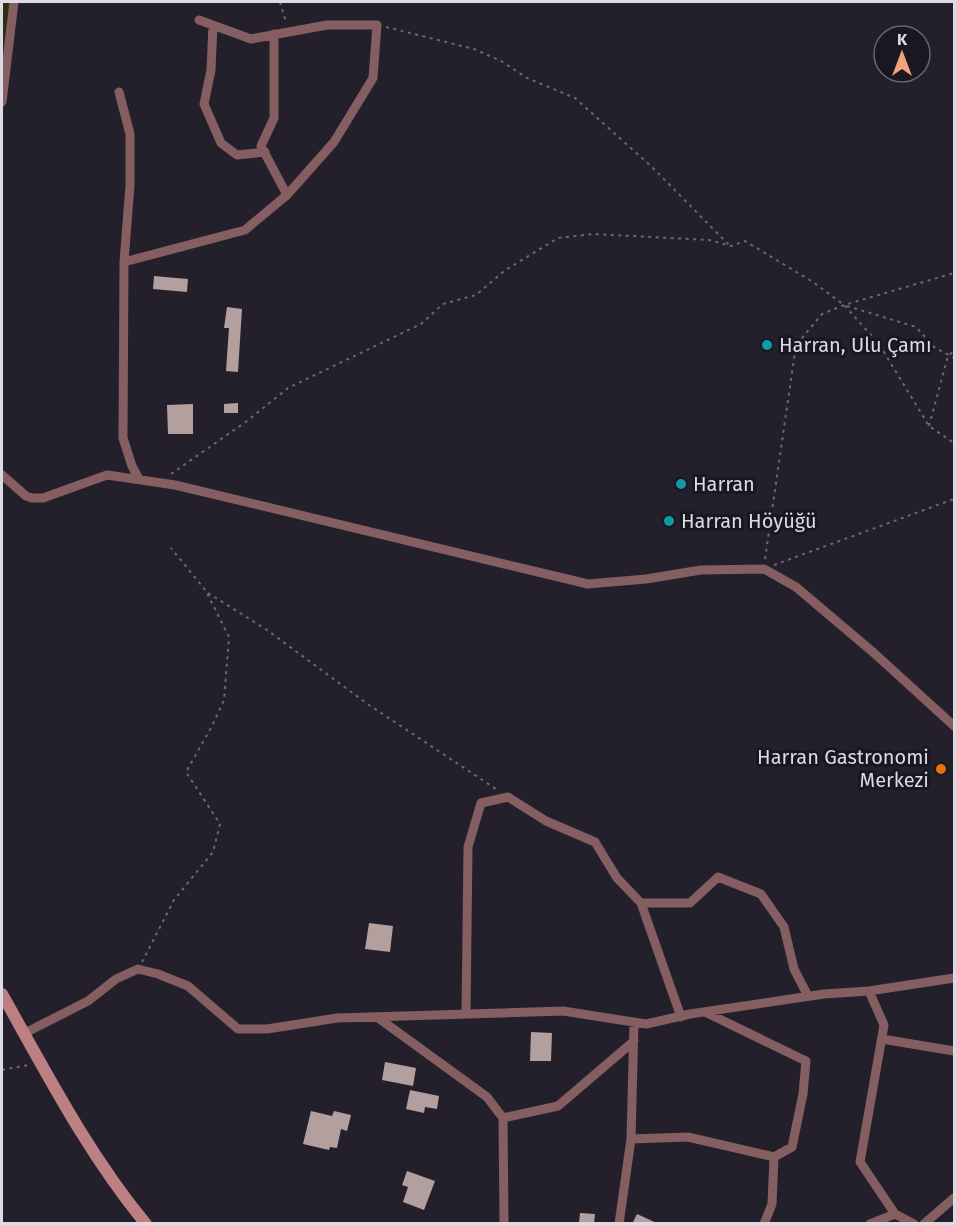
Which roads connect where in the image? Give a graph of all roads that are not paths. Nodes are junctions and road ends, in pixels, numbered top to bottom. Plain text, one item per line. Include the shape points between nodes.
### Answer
1 (14, 2) edge
2 (199, 20) dead end
3 (213, 25) junction
4 (274, 34) junction
5 (119, 92) dead end
6 (2, 102) edge
7 (265, 152) junction
8 (288, 195) junction
9 (124, 262) junction
10 (2, 475) edge
11 (139, 480) junction
12 (954, 726) edge
13 (641, 903) junction
14 (954, 978) edge
15 (2, 985) edge
16 (869, 991) junction
17 (2, 994) edge
18 (808, 996) junction
19 (11, 1010) junction
20 (705, 1012) junction
21 (466, 1014) junction
22 (377, 1017) junction
23 (681, 1017) junction
24 (634, 1023) junction
25 (23, 1034) junction
26 (882, 1039) junction
27 (634, 1041) junction
28 (954, 1051) edge
29 (503, 1118) junction
30 (631, 1139) junction
31 (774, 1157) junction
32 (954, 1198) edge
33 (896, 1214) junction
34 (146, 1224) edge
35 (504, 1224) edge
36 (619, 1224) edge
37 (764, 1224) edge
38 (870, 1224) edge
39 (914, 1224) edge
40 (924, 1224) edge

1 - 6 street
2 - 3 street
3 - 4 street via 251,39
3 - 7 street via 211,70 204,104 221,143 237,155
4 - 7 street via 274,118 261,146
4 - 8 street via 327,25 377,25 373,78 334,142
5 - 9 street via 130,134
7 - 8 street
8 - 9 street via 245,230
9 - 11 street via 123,438
10 - 11 street via 32,498 43,498 107,476
11 - 12 street via 588,584 701,570 764,569 796,587
13 - 18 street via 690,903 718,877 761,894 784,927 794,969
13 - 21 street via 617,878 595,842 546,821 508,797 482,803 468,847
13 - 23 street
14 - 16 street
15 - 19 main road
16 - 18 street
16 - 26 street via 884,1025
17 - 19 main road
18 - 20 street
19 - 25 main road
20 - 23 street
20 - 31 street via 806,1061 792,1147
21 - 22 street
21 - 24 street via 563,1011
22 - 25 street via 238,1029 188,986 138,969 116,978 88,1001
22 - 29 street via 487,1097
23 - 24 street
24 - 27 street
25 - 34 main road via 109,1174
26 - 28 street
26 - 33 street via 860,1162
27 - 29 street via 558,1106
27 - 30 street
29 - 35 street
30 - 31 street via 688,1137
30 - 36 street
31 - 37 street via 772,1204
32 - 40 street
33 - 38 street
33 - 39 street

